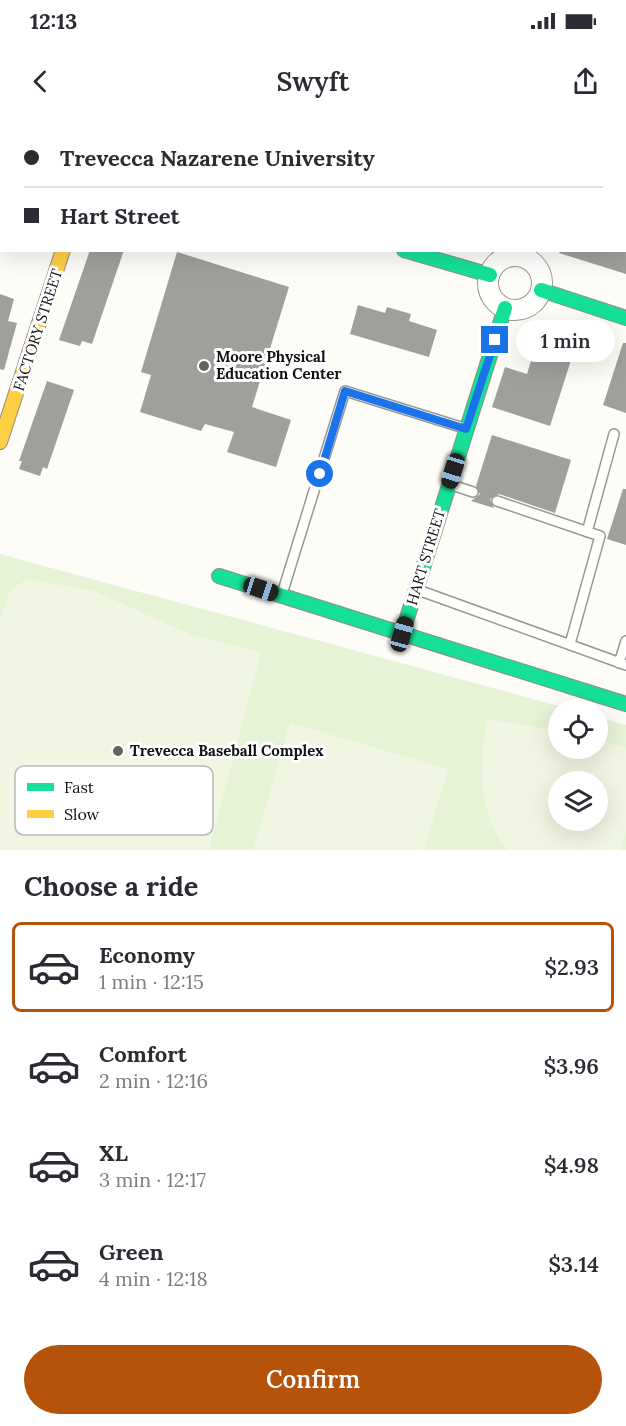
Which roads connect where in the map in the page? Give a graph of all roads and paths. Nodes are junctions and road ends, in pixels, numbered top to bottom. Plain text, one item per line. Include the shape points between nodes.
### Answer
1 (62, 252) edge
2 (411, 252) edge
3 (524, 254) edge
4 (490, 275) junction
5 (541, 291) junction
6 (505, 308) junction
7 (626, 318) edge
8 (7, 404) edge
9 (466, 429) junction
10 (614, 434) dead end
11 (0, 442) edge
12 (449, 484) junction
13 (473, 492) dead end
14 (497, 501) dead end
15 (587, 532) junction
16 (219, 576) dead end
17 (415, 590) junction
18 (282, 596) junction
19 (402, 634) junction
20 (626, 641) edge
21 (570, 644) junction
22 (622, 664) edge
23 (626, 704) edge

1 - 8 street, FACTORY STREET
2 - 4 street
3 - 4 street via 507,258
3 - 5 street via 537,267
4 - 6 street via 490,291
5 - 6 street via 524,309
5 - 7 street
6 - 9 street, HART STREET
8 - 11 street, FACTORY STREET
9 - 12 street, HART STREET
9 - 18 lane via 345,391
10 - 15 lane
12 - 13 lane
12 - 17 street, HART STREET
14 - 15 lane
15 - 21 lane via 600,536
16 - 18 street
17 - 19 street, HART STREET
17 - 21 lane
18 - 19 street
19 - 23 street
20 - 22 lane
21 - 22 lane

